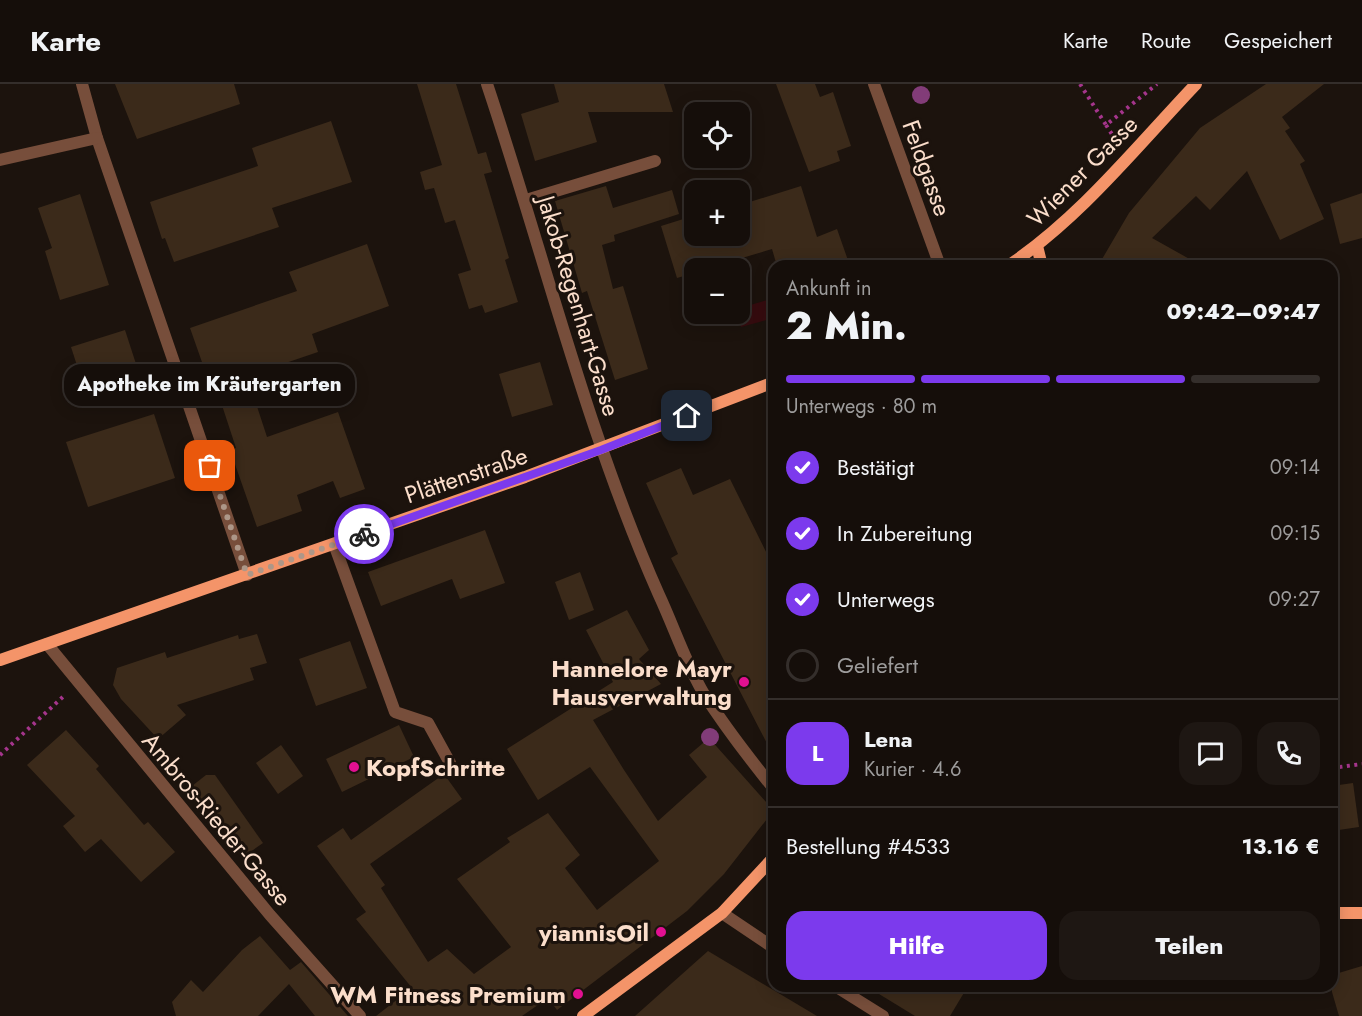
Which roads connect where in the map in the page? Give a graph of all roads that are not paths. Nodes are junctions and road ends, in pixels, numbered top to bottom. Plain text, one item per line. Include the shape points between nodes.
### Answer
1 (82, 84) edge
2 (487, 84) edge
3 (874, 84) edge
4 (1196, 84) edge
5 (97, 138) junction
6 (0, 160) edge
7 (655, 161) dead end
8 (526, 200) junction
9 (1037, 246) junction
10 (938, 260) edge
11 (1017, 260) edge
12 (1040, 260) edge
13 (768, 384) edge
14 (601, 450) junction
15 (334, 544) junction
16 (247, 575) junction
17 (47, 644) junction
18 (0, 660) edge
19 (450, 763) dead end
20 (768, 782) edge
21 (768, 863) edge
22 (722, 913) junction
23 (1338, 913) edge
24 (1362, 913) edge
25 (768, 944) edge
26 (845, 992) edge
27 (360, 1016) edge
28 (583, 1016) edge
29 (883, 1016) edge

1 - 5 street
2 - 8 street, Jakob-Regenhart-Gasse
3 - 10 street, Feldgasse
4 - 9 main road, Wiener Gasse via 1079,209
5 - 6 street
5 - 16 street
7 - 8 street
8 - 14 street, Jakob-Regenhart-Gasse
9 - 11 main road
9 - 12 main road, Wiener Gasse
13 - 14 main road, Plättenstraße
14 - 15 main road, Plättenstraße
14 - 20 street, Jakob-Regenhart-Gasse via 629,528 703,692
15 - 16 main road, Plättenstraße
15 - 19 street via 395,711 428,723
16 - 17 main road, Plättenstraße
17 - 18 main road, Plättenstraße
17 - 27 street, Ambros-Rieder-Gasse via 270,915
21 - 22 main road
22 - 25 street
22 - 28 main road
23 - 24 main road
26 - 29 street

